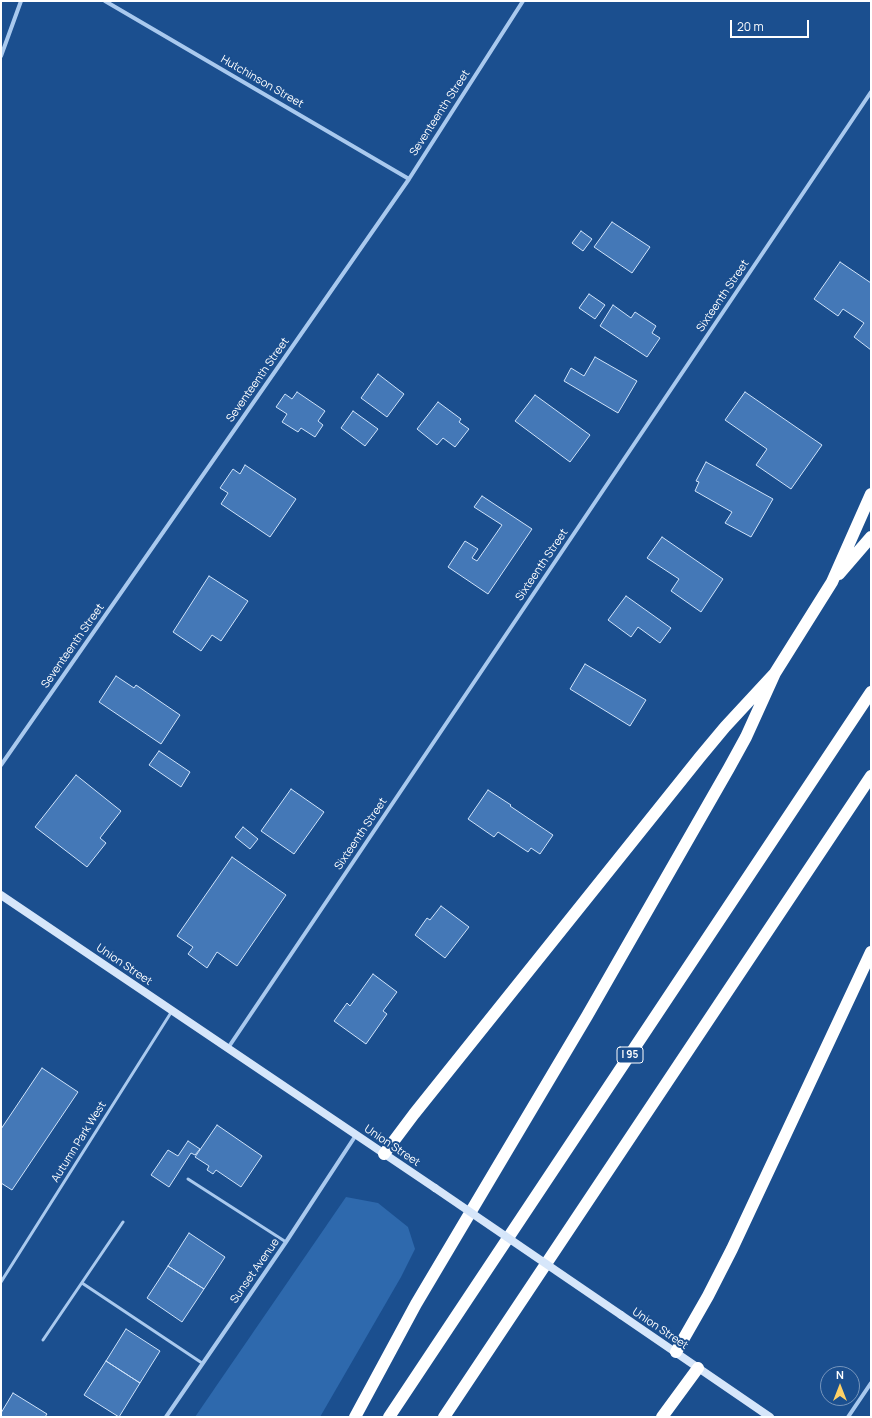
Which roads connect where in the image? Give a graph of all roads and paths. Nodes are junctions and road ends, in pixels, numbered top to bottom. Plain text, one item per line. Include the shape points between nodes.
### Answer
1 (21, 1) edge
2 (105, 1) edge
3 (523, 1) edge
4 (1, 56) edge
5 (871, 92) edge
6 (409, 178) junction
7 (871, 494) edge
8 (871, 537) edge
9 (832, 582) junction
10 (775, 673) junction
11 (871, 692) edge
12 (1, 765) edge
13 (871, 776) edge
14 (1, 895) edge
15 (871, 952) edge
16 (172, 1011) junction
17 (228, 1048) junction
18 (356, 1135) junction
19 (384, 1154) junction
20 (188, 1179) dead end
21 (123, 1222) dead end
22 (286, 1242) junction
23 (1, 1282) edge
24 (82, 1283) junction
25 (43, 1340) dead end
26 (676, 1352) junction
27 (202, 1363) junction
28 (698, 1368) junction
29 (871, 1383) edge
30 (166, 1417) edge
31 (355, 1417) edge
32 (389, 1417) edge
33 (444, 1417) edge
34 (662, 1417) edge
35 (770, 1417) edge
36 (848, 1417) edge

1 - 4 street
2 - 6 street, Hutchinson Street
3 - 6 street, Seventeenth Street
5 - 17 street, Sixteenth Street
6 - 12 street, Seventeenth Street
7 - 9 highway
8 - 9 highway
9 - 10 highway
10 - 19 highway via 695,763
10 - 31 highway via 729,768 591,1010 416,1304
11 - 32 highway, I 95
13 - 33 highway
14 - 16 main road, Union Street
15 - 26 highway via 732,1250
16 - 17 main road, Union Street
16 - 23 lane, Autumn Park West
17 - 18 main road, Union Street
18 - 19 main road, Union Street
18 - 22 street, Sunset Avenue
19 - 26 main road, Union Street, bridge
20 - 22 lane
21 - 24 lane
22 - 27 street, Sunset Avenue
24 - 25 lane
24 - 27 lane
26 - 28 main road, Union Street
27 - 30 street, Sunset Avenue
28 - 34 highway
28 - 35 main road, Union Street
29 - 36 street

